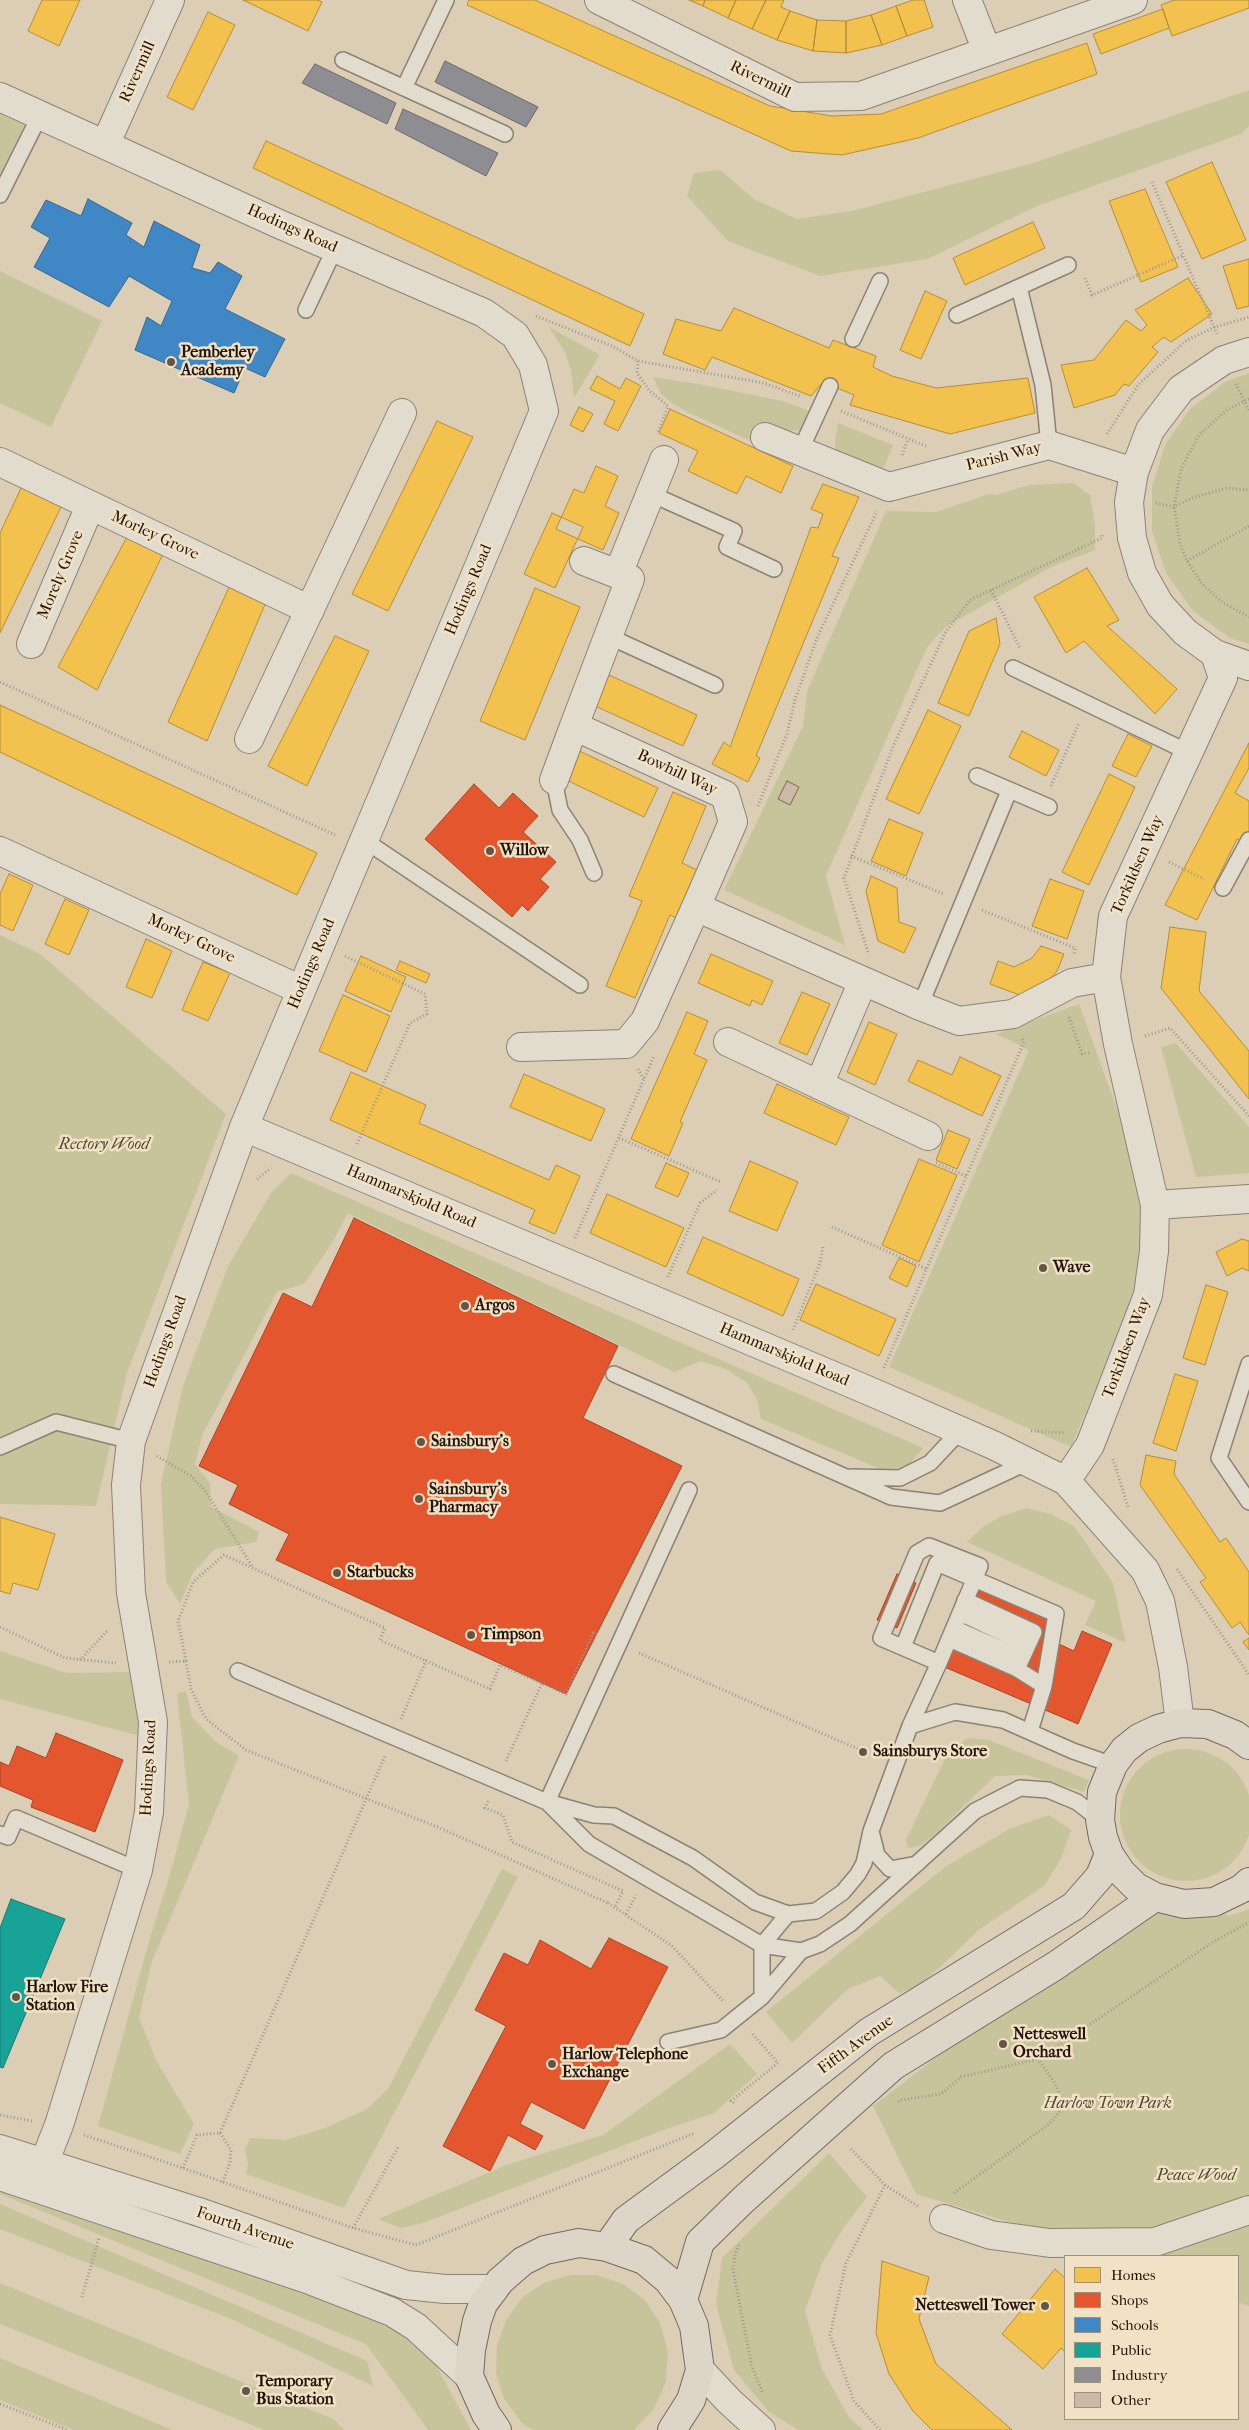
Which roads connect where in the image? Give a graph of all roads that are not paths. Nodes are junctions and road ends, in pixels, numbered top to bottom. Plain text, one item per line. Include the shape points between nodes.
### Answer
1 (170, 0) edge
2 (446, 0) edge
3 (599, 0) edge
4 (967, 0) edge
5 (1133, 0) edge
6 (987, 51) junction
7 (343, 60) dead end
8 (404, 88) junction
9 (0, 97) edge
10 (40, 115) junction
11 (504, 134) dead end
12 (105, 145) junction
13 (0, 195) edge
14 (335, 248) junction
15 (1068, 264) road end
16 (880, 281) dead end
17 (1019, 287) junction
18 (306, 310) dead end
19 (957, 315) dead end
20 (853, 339) dead end
21 (1236, 356) edge
22 (830, 386) dead end
23 (402, 413) dead end
24 (765, 437) dead end
25 (1049, 446) junction
26 (800, 451) junction
27 (664, 460) road end
28 (0, 462) edge
29 (1134, 472) junction
30 (650, 494) junction
31 (90, 506) junction
32 (584, 561) dead end
33 (774, 569) dead end
34 (618, 574) junction
35 (310, 610) junction
36 (608, 636) junction
37 (31, 644) dead end
38 (1215, 654) junction
39 (1249, 666) edge
40 (1013, 668) dead end
41 (715, 685) dead end
42 (574, 726) junction
43 (249, 739) dead end
44 (1190, 753) junction
45 (977, 776) dead end
46 (554, 780) joint
47 (1009, 790) junction
48 (1046, 806) road end
49 (1249, 840) edge
50 (362, 844) junction
51 (0, 851) edge
52 (594, 872) dead end
53 (1223, 888) road end
54 (696, 907) junction
55 (867, 970) junction
56 (1106, 977) junction
57 (580, 985) dead end
58 (301, 990) junction
59 (920, 1006) junction
60 (728, 1042) dead end
61 (521, 1047) dead end
62 (819, 1085) junction
63 (244, 1126) junction
64 (928, 1136) dead end
65 (1249, 1199) edge
66 (1155, 1205) junction
67 (1249, 1364) edge
68 (614, 1374) dead end
69 (960, 1431) junction
70 (131, 1441) junction
71 (0, 1447) edge
72 (1026, 1463) junction
73 (845, 1477) junction
74 (1066, 1481) junction
75 (689, 1490) dead end
76 (1249, 1502) edge
77 (977, 1572) junction
78 (962, 1606) junction
79 (951, 1633) junction
80 (902, 1647) junction
81 (1022, 1657) junction
82 (938, 1663) junction
83 (238, 1671) dead end
84 (1044, 1686) junction
85 (1180, 1723) junction
86 (910, 1726) junction
87 (1030, 1731) junction
88 (1244, 1738) edge
89 (1113, 1766) junction
90 (547, 1802) junction
91 (1100, 1820) junction
92 (871, 1831) junction
93 (0, 1834) edge
94 (1109, 1854) junction
95 (919, 1864) junction
96 (138, 1870) junction
97 (1249, 1882) edge
98 (1155, 1898) junction
99 (788, 1914) junction
100 (762, 1945) junction
101 (801, 1951) junction
102 (762, 1997) junction
103 (668, 2042) dead end
104 (0, 2149) edge
105 (44, 2162) junction
106 (0, 2176) edge
107 (940, 2209) road end
108 (1249, 2210) edge
109 (607, 2247) junction
110 (1160, 2249) edge
111 (494, 2289) junction
112 (683, 2300) junction
113 (700, 2370) junction
114 (470, 2376) junction
115 (497, 2430) edge
116 (672, 2430) edge
117 (761, 2430) edge

1 - 12 street, Rivermill
2 - 8 lane
3 - 6 street, Rivermill via 795,97 861,96
4 - 6 street
5 - 6 street, Rivermill
7 - 8 lane
8 - 11 lane
9 - 10 street, Hodings Road
10 - 12 street, Hodings Road
10 - 13 lane
12 - 14 street, Hodings Road
14 - 18 lane
14 - 50 street, Hodings Road via 484,313 515,335 533,365 544,411
15 - 17 lane
16 - 20 lane
17 - 19 lane
17 - 25 lane via 1043,385
21 - 29 street via 1181,389 1150,430
22 - 26 lane
23 - 35 street
24 - 26 street, Parish Way
25 - 26 street, Parish Way via 889,487
25 - 29 street, Parish Way
27 - 30 street
28 - 31 street, Morley Grove
29 - 38 street via 1129,502 1132,538 1142,573 1160,605 1184,632
30 - 33 lane via 734,531 727,547
30 - 34 street
31 - 35 street, Morley Grove
31 - 37 street, Morely Grove
32 - 34 street
34 - 36 street via 630,579
35 - 43 street
36 - 41 lane
36 - 42 street
38 - 39 street
38 - 44 street, Torkildsen Way via 1223,678
40 - 44 lane
42 - 46 street
42 - 54 street, Bowhill Way via 725,795 733,822
44 - 56 street, Torkildsen Way via 1114,916
45 - 47 lane
46 - 52 lane via 560,810 580,840
47 - 48 lane
47 - 59 lane
49 - 53 lane
50 - 57 lane
50 - 58 street, Hodings Road
51 - 58 street, Morley Grove
54 - 55 street
54 - 61 street, Bowhill Way via 645,1021 626,1044
55 - 59 street
55 - 62 street
56 - 59 street via 1072,984 1013,1014 960,1021
56 - 66 street, Torkildsen Way
58 - 63 street, Hodings Road
60 - 62 street
62 - 64 street
63 - 69 street, Hammarskjold Road
63 - 70 street, Hodings Road
65 - 66 street
66 - 74 street, Torkildsen Way via 1154,1251 1148,1294 1090,1445
67 - 76 lane via 1219,1458
68 - 73 lane
69 - 72 street, Hammarskjold Road
69 - 73 lane via 930,1463 900,1478
70 - 71 lane via 56,1422
70 - 96 street, Hodings Road via 126,1485 133,1604 153,1722 149,1812
72 - 73 lane via 940,1503 891,1497
72 - 74 street, Hammarskjold Road
74 - 85 street, Hammarskjold Road via 1145,1570 1160,1600
75 - 90 lane
77 - 78 lane
77 - 80 lane via 937,1563
77 - 80 lane via 929,1546 916,1553 881,1638
77 - 84 lane via 1056,1614
78 - 79 lane
78 - 81 lane
79 - 81 lane
79 - 82 lane
80 - 82 lane
81 - 84 lane
82 - 86 lane
83 - 90 lane
84 - 87 lane
85 - 88 main road via 1208,1724
85 - 89 main road via 1158,1728 1139,1738 1124,1750
86 - 87 lane via 955,1712 1002,1720
86 - 92 lane
87 - 89 lane
89 - 91 main road via 1102,1792
90 - 99 lane via 594,1815 614,1816 693,1858 755,1902
90 - 100 lane via 588,1844
91 - 94 main road
91 - 95 lane via 1077,1802 1048,1790 1020,1788 975,1811
92 - 95 lane via 877,1855 890,1869
92 - 99 lane via 864,1863 844,1892 816,1911
93 - 96 lane via 8,1838 16,1818
94 - 98 main road via 1131,1882
94 - 109 main road, Fifth Avenue via 1100,1876 1074,1906 869,2032 713,2156 626,2220
95 - 101 lane via 850,1924 820,1944
96 - 105 street, Hodings Road via 59,2125
97 - 98 main road via 1214,1902 1184,1904
98 - 112 main road via 1055,1966 893,2066 700,2242
99 - 100 lane
100 - 101 lane
100 - 102 lane
101 - 102 lane
102 - 103 lane via 721,2030
104 - 105 street, Fourth Avenue
105 - 111 street, Fourth Avenue via 199,2212 406,2285
106 - 114 street, Fourth Avenue via 307,2279 392,2312 416,2326
107 - 110 street via 991,2235 1050,2243
108 - 110 street
109 - 111 main road via 579,2243 545,2250 523,2262
109 - 112 main road via 644,2260 668,2280
111 - 114 main road via 483,2304 477,2321
112 - 113 main road via 694,2326
113 - 116 main road via 691,2400
113 - 117 street
114 - 115 main road via 486,2414

